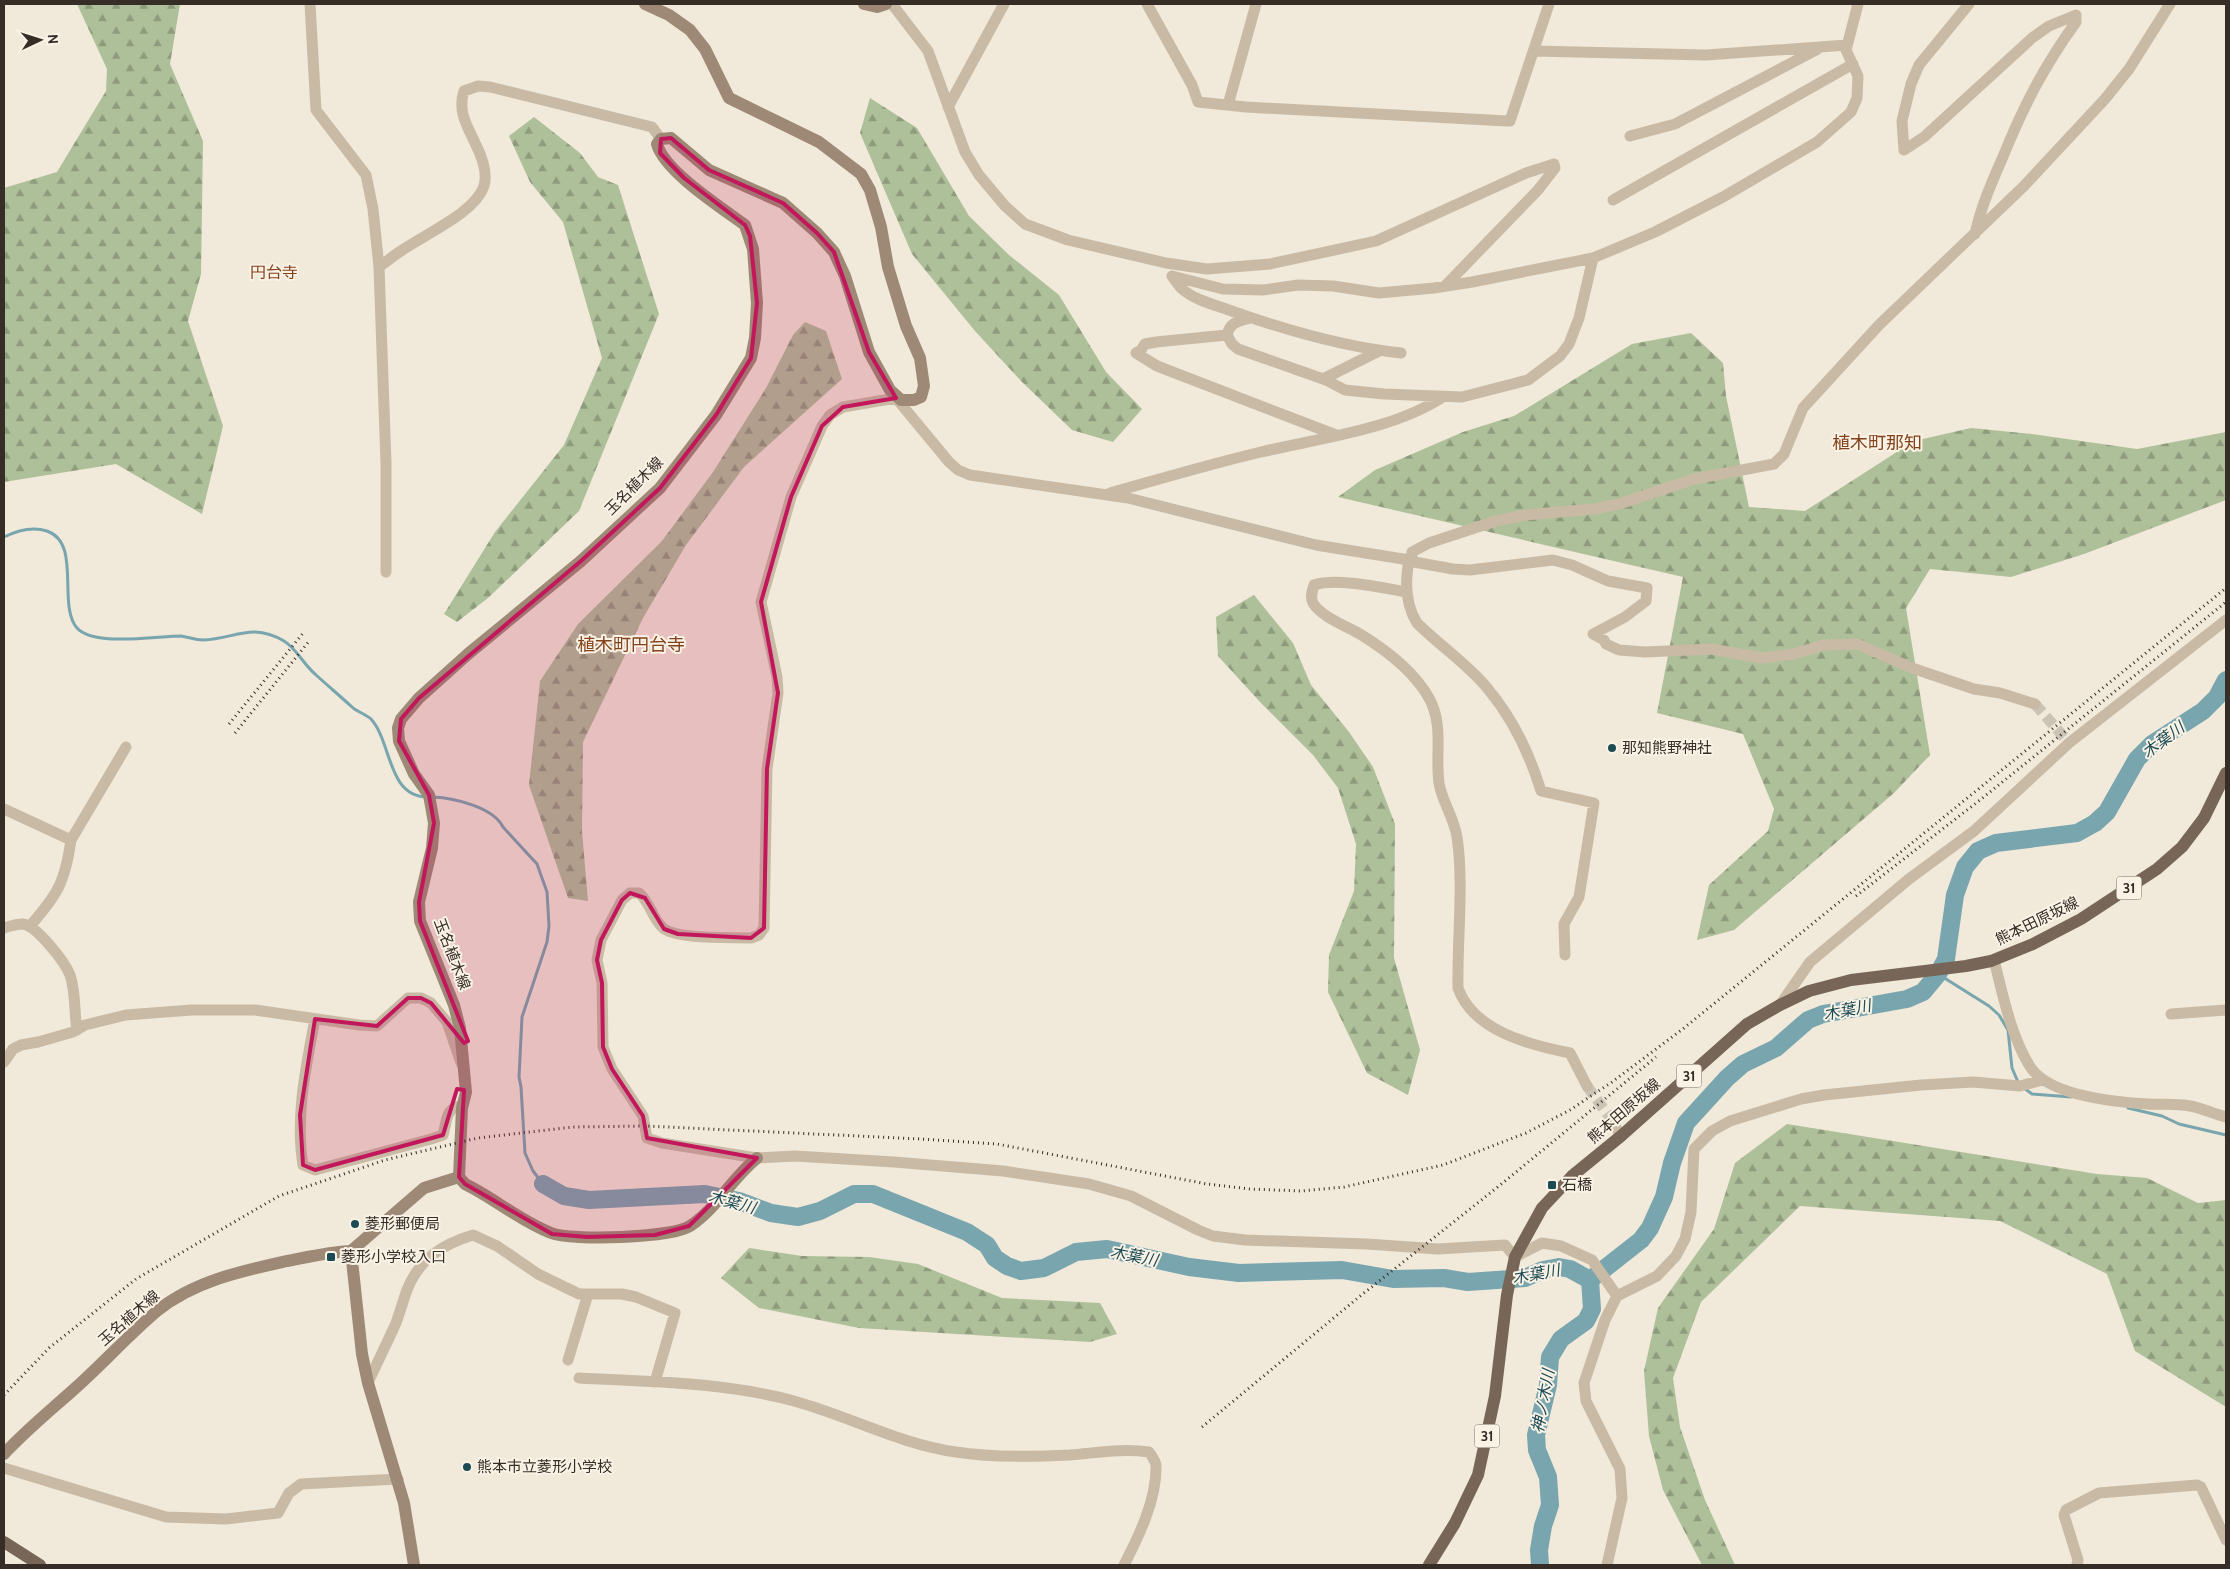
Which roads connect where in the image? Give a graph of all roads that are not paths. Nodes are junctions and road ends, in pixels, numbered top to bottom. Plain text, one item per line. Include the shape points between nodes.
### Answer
1 (310, 4) edge
2 (645, 4) edge
3 (864, 4) edge
4 (886, 4) edge
5 (892, 4) edge
6 (1004, 4) edge
7 (1147, 4) edge
8 (1256, 4) edge
9 (1549, 4) edge
10 (1858, 4) edge
11 (1969, 4) edge
12 (2170, 4) edge
13 (1847, 45) junction
14 (1822, 47) junction
15 (1534, 51) junction
16 (1853, 64) junction
17 (1228, 104) junction
18 (948, 106) junction
19 (1630, 136) dead end
20 (661, 139) junction
21 (1613, 200) dead end
22 (1975, 234) junction
23 (1593, 258) junction
24 (1166, 263) junction
25 (379, 267) junction
26 (1172, 276) junction
27 (1445, 286) junction
28 (1250, 318) junction
29 (1227, 335) junction
30 (1379, 351) junction
31 (1401, 353) dead end
32 (1323, 379) junction
33 (1443, 397) junction
34 (896, 398) junction
35 (1336, 435) junction
36 (1107, 494) junction
37 (1412, 558) junction
38 (386, 572) dead end
39 (1407, 592) junction
40 (2226, 620) edge
41 (2035, 704) tunnel mouth
42 (126, 747) dead end
43 (2226, 773) edge
44 (4, 809) edge
45 (71, 840) junction
46 (30, 926) junction
47 (4, 928) edge
48 (1565, 955) dead end
49 (1994, 960) junction
50 (1780, 1005) junction
51 (2226, 1010) edge
52 (2171, 1014) dead end
53 (315, 1018) junction
54 (77, 1030) junction
55 (4, 1062) edge
56 (464, 1072) junction
57 (2042, 1080) junction
58 (1587, 1086) tunnel mouth
59 (463, 1106) junction
60 (2226, 1117) edge
61 (1610, 1119) tunnel mouth
62 (1621, 1136) junction
63 (757, 1158) junction
64 (459, 1177) junction
65 (351, 1251) junction
66 (1514, 1263) junction
67 (588, 1294) junction
68 (1617, 1296) junction
69 (568, 1360) dead end
70 (580, 1378) dead end
71 (655, 1382) junction
72 (368, 1383) junction
73 (4, 1454) edge
74 (4, 1468) edge
75 (398, 1479) junction
76 (2226, 1540) edge
77 (4, 1542) edge
78 (40, 1565) edge
79 (414, 1565) edge
80 (1124, 1565) edge
81 (1429, 1565) edge
82 (1607, 1565) edge
83 (2077, 1565) edge

1 - 25 street via 316,110 366,175
2 - 34 main road via 670,15 690,30 706,49 729,98 820,142 861,174 870,190 888,267 906,326 920,358 924,386 921,397 914,400
3 - 4 main road via 877,7
5 - 18 street via 928,51
6 - 18 street
7 - 17 street via 1192,85 1198,102
8 - 17 street
9 - 15 street
10 - 13 street
11 - 22 street via 1919,65 1902,121 1904,150 1924,138 2032,38 2049,26 2076,15 2076,22 2024,106 1980,209
12 - 22 street via 2129,69 2105,99
13 - 14 street
13 - 16 street
14 - 15 street via 1706,55
14 - 19 street via 1675,124
15 - 17 street via 1510,121
16 - 21 street
16 - 23 street via 1858,76 1857,98 1851,112 1817,142 1723,197 1655,232
18 - 24 street via 965,152 978,175 1025,224 1068,240
20 - 25 street via 652,127 618,117 490,87 478,86 464,91 462,114 483,159 483,188 474,203
20 - 34 main road via 671,138 709,170 783,203 817,233 838,260 869,352
20 - 56 main road, 玉名植木線 via 657,144 660,153 684,178 745,225 750,236 757,303 756,338 751,358 716,414 660,488 581,561 419,698 401,719 398,728 399,741 428,795 434,823 427,874 419,902 420,921 454,1005 460,1028
22 - 37 street via 1875,329 1803,408 1784,454 1774,464 1694,479 1603,508 1496,521 1416,548
23 - 27 street
23 - 33 street via 1579,318 1569,344 1560,356 1528,380 1462,397
24 - 26 street
24 - 27 street via 1208,268 1270,264 1376,241 1526,173 1554,164 1552,174 1538,190
25 - 38 street via 386,463
26 - 27 street via 1223,289 1263,290 1298,285 1379,293
26 - 28 street via 1181,288 1192,295
28 - 29 street via 1234,322
28 - 30 street
29 - 32 street via 1238,349
29 - 35 street via 1145,344 1136,353 1156,366
30 - 31 street
30 - 32 street
32 - 33 street via 1345,390
33 - 35 street via 1406,416
34 - 36 street via 958,470 1001,481
34 - 63 street via 843,407 830,415 822,426 791,497 761,602 778,692 767,769 764,928 751,938 678,934 664,929 638,893 630,894 622,900 601,940 597,960 602,983 603,1047 612,1069 643,1116 647,1138
35 - 36 street via 1232,459
36 - 37 street via 1354,553
37 - 39 street via 1408,564
37 - 41 street via 1414,562 1470,570 1553,560 1608,581 1647,588 1646,601 1593,634 1619,650 1711,649 1762,658 1794,654 1823,644 1857,644 1912,668
39 - 48 street via 1409,611 1417,623 1488,688 1533,764 1541,791 1594,803 1579,897 1564,924
39 - 58 street via 1347,583 1319,583 1314,585 1311,595 1314,604 1326,615 1384,650 1411,674 1429,697 1437,717 1439,782 1457,839 1458,988 1461,998 1488,1024 1540,1047 1570,1053
40 - 50 street via 2070,743 1974,831 1908,879 1810,962
42 - 45 street
43 - 49 main road, 熊本田原坂線 / 31 via 2204,818 2182,847 2157,869 2081,919
44 - 45 street
45 - 46 street via 58,892
46 - 47 street
46 - 54 street via 48,944 70,976
49 - 50 main road, 熊本田原坂線 / 31 via 1850,980 1809,991
49 - 57 street via 2011,1027 2029,1066
50 - 62 main road, 熊本田原坂線 / 31 via 1747,1024
51 - 52 street
53 - 54 street via 255,1010 192,1010 126,1015
53 - 56 street via 377,1026 408,998 421,998 447,1022
53 - 59 street via 300,1114 303,1165 315,1170 442,1135 447,1113 456,1106
54 - 55 street via 21,1045 13,1049
56 - 59 main road, 玉名植木線 via 466,1092
57 - 60 street via 2061,1089 2098,1098 2189,1106
57 - 68 street via 2020,1086 1973,1082 1824,1095 1730,1121 1712,1131 1694,1149 1691,1212 1685,1239 1676,1256 1657,1276
59 - 64 main road, 玉名植木線
61 - 62 street
62 - 66 main road, 熊本田原坂線 / 31 via 1572,1176 1542,1208
63 - 64 main road via 741,1171 713,1206 689,1226 656,1235 587,1237 552,1234 465,1184
63 - 66 street via 795,1156 1003,1171 1089,1184 1131,1196 1213,1236 1438,1249 1505,1246
64 - 65 main road via 424,1188
65 - 72 main road via 357,1319
65 - 73 main road, 玉名植木線 via 249,1269 203,1284 180,1296 158,1310
66 - 68 street via 1542,1243 1560,1246 1592,1260
66 - 81 main road, 熊本田原坂線 / 31 via 1495,1396 1478,1475 1456,1523
67 - 69 street
67 - 71 street via 636,1297 676,1313
67 - 72 street via 579,1294 538,1274 473,1235 457,1240 430,1255 418,1271
68 - 82 street via 1605,1320 1584,1383 1586,1401 1620,1469 1622,1498
70 - 71 street
71 - 80 street via 716,1386 795,1401 916,1444 954,1452 1021,1456 1112,1450 1149,1452 1156,1464 1148,1512
72 - 75 main road
74 - 75 street via 166,1517 226,1519 278,1513 289,1493 301,1484
75 - 79 main road
76 - 83 street via 2197,1484 2099,1493 2066,1510 2064,1516
77 - 78 main road

